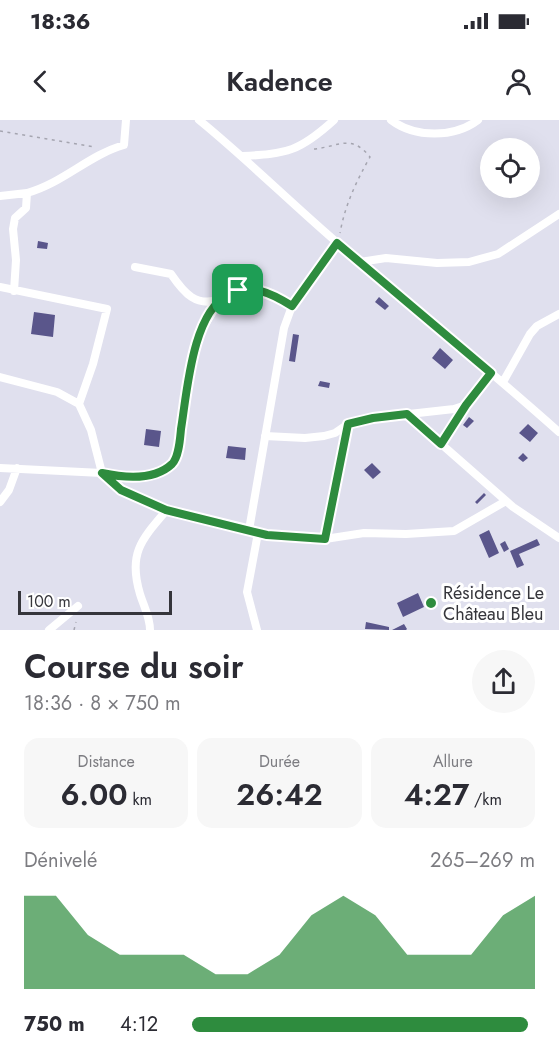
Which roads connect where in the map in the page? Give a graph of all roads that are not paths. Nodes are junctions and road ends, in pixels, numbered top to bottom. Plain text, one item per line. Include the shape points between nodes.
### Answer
1 (126, 120) edge
2 (199, 120) edge
3 (334, 120) edge
4 (391, 120) edge
5 (478, 120) edge
6 (243, 156) junction
7 (27, 193) junction
8 (0, 196) edge
9 (559, 214) edge
10 (337, 243) junction
11 (360, 262) junction
12 (135, 267) dead end
13 (0, 287) edge
14 (14, 291) junction
15 (220, 299) junction
16 (292, 306) junction
17 (559, 314) edge
18 (491, 373) junction
19 (0, 377) edge
20 (503, 382) junction
21 (79, 404) junction
22 (466, 405) junction
23 (407, 414) junction
24 (348, 424) junction
25 (559, 432) edge
26 (265, 436) junction
27 (441, 444) junction
28 (0, 468) edge
29 (17, 468) junction
30 (102, 473) junction
31 (506, 501) junction
32 (0, 502) edge
33 (166, 510) junction
34 (249, 530) junction
35 (258, 533) junction
36 (559, 538) edge
37 (325, 539) junction
38 (78, 606) dead end
39 (49, 630) edge
40 (150, 630) edge
41 (257, 630) edge

1 - 7 street via 124,145 57,182
2 - 6 street
3 - 6 street via 289,152
4 - 5 street via 402,128 445,134
6 - 10 street
7 - 8 street
7 - 14 street via 26,208 15,218 13,229
9 - 11 street via 498,254 469,262 386,258
10 - 11 street
10 - 16 street
11 - 18 street
12 - 15 street via 171,274 195,301
13 - 14 street
14 - 21 street via 107,309
15 - 16 street via 238,290 251,290 271,293
15 - 30 street via 198,336 174,462 150,476
16 - 26 street via 284,328
17 - 20 street via 530,334
18 - 20 street
18 - 22 street
19 - 21 street via 57,392
20 - 25 street
21 - 30 street via 92,430
22 - 23 street
22 - 27 street
23 - 24 street
23 - 27 street
24 - 26 street via 324,436
24 - 37 street
26 - 34 street
27 - 31 street
28 - 29 street
29 - 30 street
29 - 32 street
30 - 33 street via 121,490
31 - 36 street
31 - 37 street via 454,531 364,533
33 - 34 street
33 - 40 street via 138,546 135,562
34 - 35 street
35 - 37 street
35 - 41 street via 247,592
38 - 39 street

